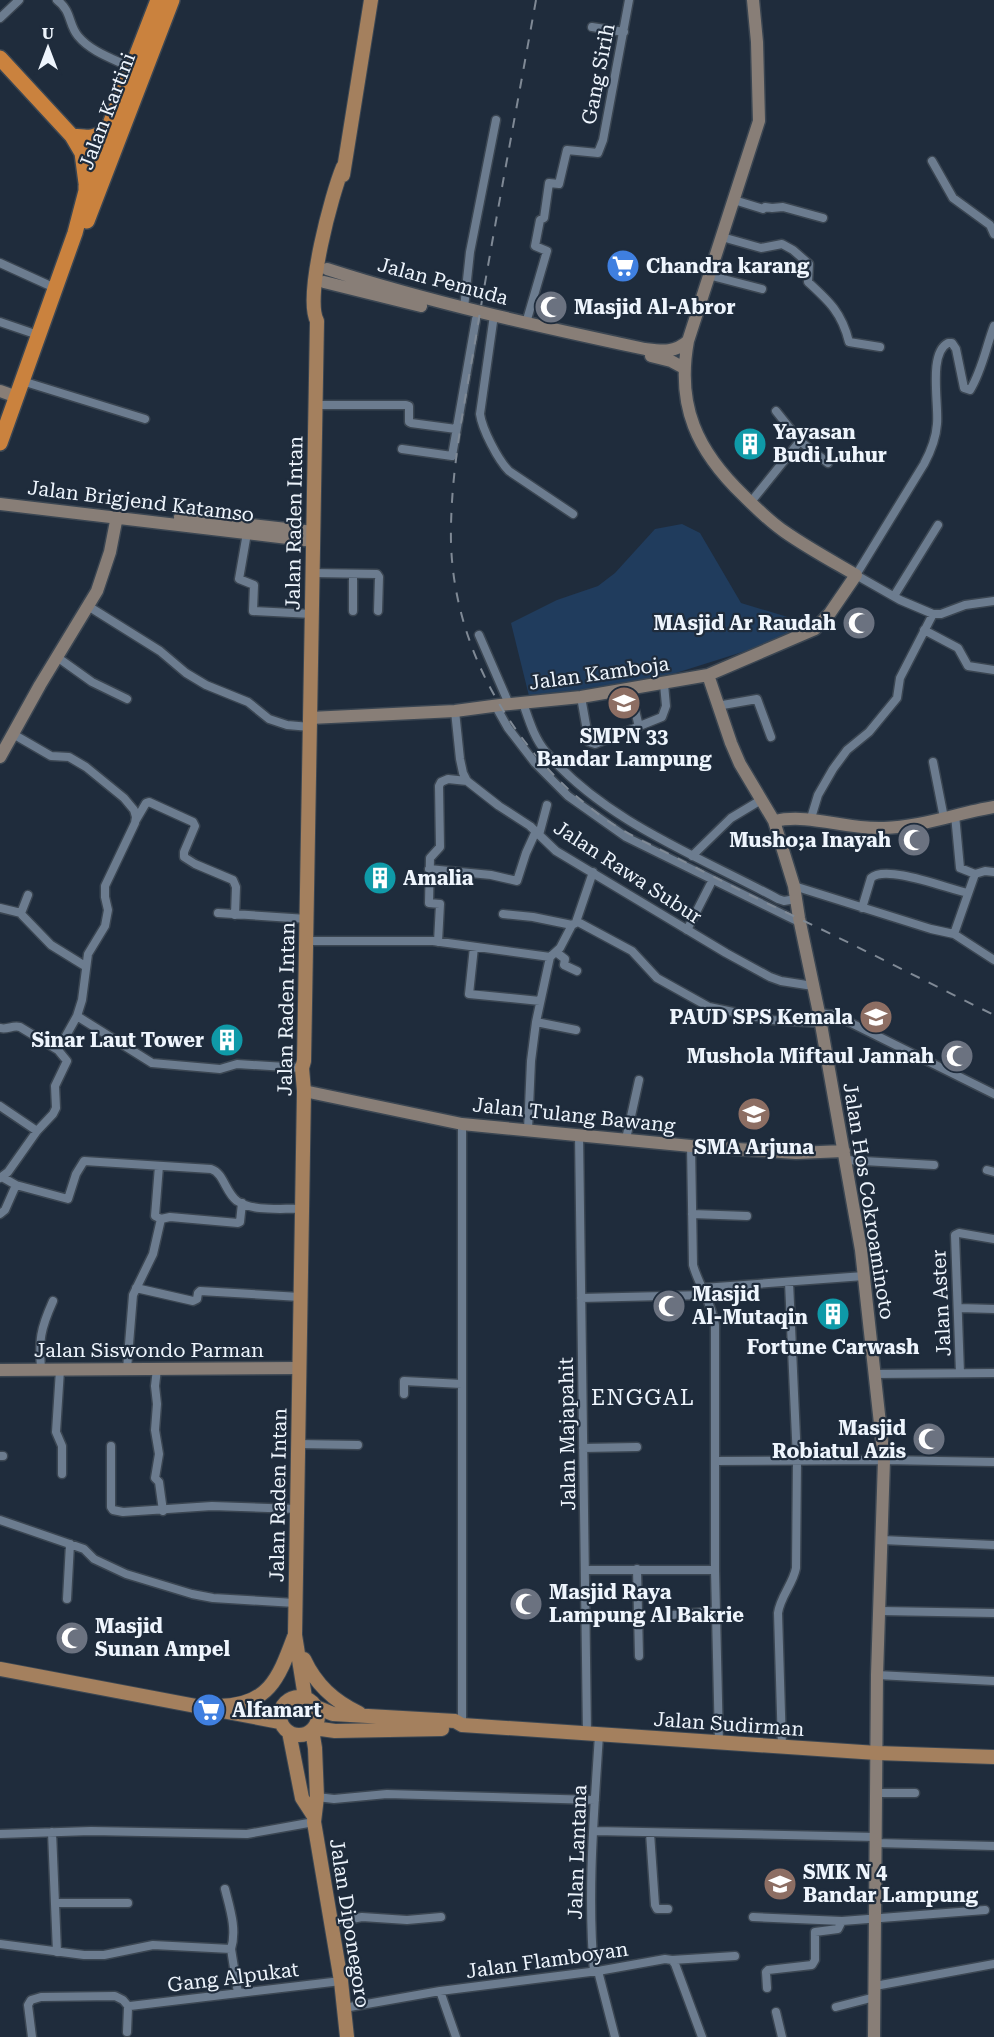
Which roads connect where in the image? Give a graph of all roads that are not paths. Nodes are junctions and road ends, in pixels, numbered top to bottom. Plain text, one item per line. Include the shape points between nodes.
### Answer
1 (19, 0) edge
2 (57, 0) edge
3 (158, 0) edge
4 (172, 0) edge
5 (371, 0) edge
6 (629, 0) edge
7 (753, 0) edge
8 (0, 18) edge
9 (592, 27) dead end
10 (624, 32) junction
11 (0, 58) edge
12 (132, 68) junction
13 (496, 120) dead end
14 (109, 128) junction
15 (72, 136) junction
16 (932, 160) dead end
17 (343, 167) junction
18 (86, 186) junction
19 (734, 200) junction
20 (823, 218) dead end
21 (75, 233) junction
22 (994, 234) edge
23 (722, 237) junction
24 (0, 263) edge
25 (708, 275) junction
26 (326, 276) junction
27 (55, 288) junction
28 (762, 289) dead end
29 (464, 308) junction
30 (450, 309) junction
31 (476, 319) junction
32 (317, 321) junction
33 (0, 322) edge
34 (493, 322) junction
35 (526, 323) junction
36 (994, 326) edge
37 (38, 335) junction
38 (688, 341) junction
39 (880, 347) dead end
40 (684, 368) junction
41 (22, 381) junction
42 (0, 391) edge
43 (16, 397) junction
44 (315, 405) junction
45 (776, 411) dead end
46 (145, 419) dead end
47 (456, 429) junction
48 (800, 441) junction
49 (0, 443) edge
50 (402, 449) dead end
51 (828, 463) dead end
52 (0, 496) edge
53 (750, 503) junction
54 (0, 504) edge
55 (49, 506) junction
56 (117, 514) junction
57 (573, 514) dead end
58 (938, 525) dead end
59 (247, 533) junction
60 (313, 536) junction
61 (312, 573) junction
62 (353, 574) junction
63 (856, 575) junction
64 (894, 596) junction
65 (994, 601) edge
66 (88, 606) junction
67 (353, 611) dead end
68 (378, 611) dead end
69 (312, 614) junction
70 (933, 614) junction
71 (924, 630) junction
72 (479, 635) dead end
73 (57, 657) junction
74 (994, 670) edge
75 (708, 675) junction
76 (664, 684) junction
77 (580, 697) junction
78 (127, 699) dead end
79 (523, 703) junction
80 (509, 704) junction
81 (495, 705) junction
82 (717, 706) junction
83 (635, 710) tunnel mouth
84 (455, 711) junction
85 (310, 722) junction
86 (639, 727) junction
87 (13, 734) junction
88 (771, 736) dead end
89 (0, 757) edge
90 (933, 762) dead end
91 (467, 781) junction
92 (761, 800) junction
93 (547, 805) dead end
94 (994, 807) edge
95 (950, 816) junction
96 (811, 818) junction
97 (136, 820) junction
98 (774, 821) junction
99 (538, 833) junction
100 (692, 856) junction
101 (429, 868) junction
102 (593, 872) junction
103 (994, 872) edge
104 (975, 874) junction
105 (710, 885) dead end
106 (794, 886) junction
107 (968, 894) junction
108 (28, 895) dead end
109 (796, 899) junction
110 (0, 908) edge
111 (862, 908) junction
112 (21, 913) junction
113 (218, 913) dead end
114 (503, 914) dead end
115 (236, 915) junction
116 (307, 919) junction
117 (574, 923) junction
118 (801, 923) junction
119 (687, 930) junction
120 (954, 934) junction
121 (306, 941) junction
122 (438, 942) junction
123 (474, 947) junction
124 (553, 954) junction
125 (994, 960) edge
126 (85, 966) junction
127 (577, 971) dead end
128 (813, 986) junction
129 (540, 1001) junction
130 (77, 1016) junction
131 (820, 1018) junction
132 (537, 1022) junction
133 (0, 1028) edge
134 (576, 1030) dead end
135 (58, 1050) junction
136 (302, 1068) junction
137 (639, 1080) dead end
138 (304, 1091) junction
139 (994, 1094) edge
140 (0, 1106) edge
141 (462, 1124) junction
142 (528, 1130) junction
143 (37, 1131) junction
144 (579, 1134) junction
145 (626, 1139) junction
146 (691, 1146) junction
147 (845, 1156) junction
148 (934, 1165) dead end
149 (159, 1166) junction
150 (1, 1177) edge
151 (16, 1185) junction
152 (242, 1203) junction
153 (302, 1209) junction
154 (0, 1214) edge
155 (692, 1214) junction
156 (747, 1216) dead end
157 (161, 1219) junction
158 (994, 1239) edge
159 (864, 1276) junction
160 (789, 1282) junction
161 (136, 1288) junction
162 (704, 1292) junction
163 (300, 1297) junction
164 (581, 1298) junction
165 (53, 1301) dead end
166 (959, 1308) junction
167 (994, 1309) edge
168 (299, 1368) junction
169 (127, 1369) junction
170 (157, 1369) junction
171 (0, 1370) edge
172 (41, 1370) junction
173 (60, 1370) junction
174 (960, 1373) junction
175 (994, 1373) edge
176 (874, 1374) junction
177 (462, 1384) junction
178 (404, 1394) dead end
179 (298, 1444) junction
180 (358, 1445) dead end
181 (111, 1446) dead end
182 (637, 1447) dead end
183 (583, 1448) junction
184 (797, 1460) junction
185 (884, 1460) junction
186 (715, 1461) junction
187 (994, 1462) edge
188 (62, 1474) dead end
189 (297, 1509) junction
190 (163, 1511) junction
191 (0, 1520) edge
192 (882, 1540) junction
193 (70, 1544) junction
194 (994, 1545) edge
195 (637, 1569) junction
196 (585, 1570) junction
197 (714, 1570) junction
198 (67, 1599) dead end
199 (295, 1604) junction
200 (716, 1611) junction
201 (881, 1611) junction
202 (994, 1613) edge
203 (672, 1616) dead end
204 (296, 1639) junction
205 (639, 1656) dead end
206 (0, 1670) edge
207 (878, 1675) junction
208 (994, 1681) edge
209 (305, 1697) junction
210 (196, 1706) junction
211 (316, 1707) junction
212 (368, 1718) junction
213 (461, 1725) junction
214 (285, 1727) junction
215 (313, 1729) junction
216 (593, 1734) junction
217 (719, 1743) junction
218 (782, 1747) junction
219 (877, 1753) junction
220 (994, 1757) edge
221 (877, 1793) junction
222 (915, 1793) dead end
223 (317, 1797) junction
224 (595, 1800) junction
225 (314, 1819) junction
226 (595, 1831) junction
227 (52, 1832) junction
228 (650, 1833) junction
229 (0, 1834) edge
230 (876, 1840) junction
231 (994, 1846) edge
232 (225, 1889) dead end
233 (55, 1903) junction
234 (128, 1903) dead end
235 (668, 1909) dead end
236 (985, 1910) dead end
237 (441, 1917) dead end
238 (753, 1917) dead end
239 (876, 1919) junction
240 (842, 1921) junction
241 (332, 1923) junction
242 (0, 1944) edge
243 (231, 1949) junction
244 (57, 1952) junction
245 (735, 1956) dead end
246 (672, 1960) junction
247 (994, 1964) edge
248 (596, 1971) junction
249 (341, 1981) junction
250 (767, 1988) dead end
251 (440, 1991) junction
252 (875, 1992) junction
253 (238, 1993) junction
254 (129, 2007) junction
255 (836, 2007) dead end
256 (344, 2008) junction
257 (776, 2012) dead end
258 (127, 2032) dead end
259 (699, 2036) edge
260 (32, 2037) edge
261 (347, 2037) edge
262 (456, 2037) edge
263 (615, 2037) edge
264 (782, 2037) edge
265 (874, 2037) edge

1 - 8 street
2 - 12 street via 67,10 84,42
3 - 12 highway, Jalan Kartini
4 - 21 highway, Jalan Kartini via 86,224
5 - 17 main road, Jalan Raden Intan
6 - 10 street, Gang Sirih
7 - 19 street via 760,115
9 - 10 street
10 - 35 street, Gang Sirih via 598,153 567,150 559,184 549,183 535,246 547,251
11 - 15 highway
12 - 14 highway, Jalan Kartini
13 - 29 street via 470,252
14 - 15 highway via 93,138
14 - 18 highway, Jalan Kartini
15 - 18 highway via 82,153
16 - 22 street via 953,198 990,225
17 - 26 main road, Jalan Raden Intan
17 - 32 main road, Jalan Raden Intan via 333,191 317,270
18 - 21 highway, Jalan Kartini
19 - 20 street via 763,209 783,207
19 - 23 street
21 - 27 highway, Jalan Kartini
23 - 25 street
23 - 39 street via 752,247 782,244 793,250 809,264 808,282 833,306 845,324 849,342
24 - 27 street
25 - 28 street
25 - 38 street
26 - 30 street, Jalan Pemuda
26 - 32 main road, Jalan Raden Intan
27 - 37 highway, Jalan Kartini
29 - 30 street, Jalan Pemuda
29 - 34 street, Jalan Pemuda
30 - 31 street, Jalan Pemuda
31 - 34 street, Jalan Pemuda
31 - 47 street
32 - 44 main road, Jalan Raden Intan
33 - 37 street
34 - 35 street, Jalan Pemuda
34 - 40 street, Jalan Pemuda via 662,358
34 - 57 street via 481,422 509,471
35 - 38 street, Jalan Pemuda via 661,351 676,349
36 - 63 street via 980,373 970,390 964,388 952,343 940,349 932,447
37 - 41 highway, Jalan Kartini
38 - 40 street
40 - 53 street via 689,412 700,442 718,470
41 - 43 highway, Jalan Kartini
41 - 46 street
42 - 43 street
43 - 49 highway, Jalan Kartini
44 - 47 street via 406,405 411,423
44 - 60 main road, Jalan Raden Intan
45 - 48 street
47 - 50 street via 452,456
48 - 51 street
48 - 53 street
52 - 55 street, Jalan Brigjend Katamso
53 - 63 street via 785,532
54 - 55 street, Jalan Brigjend Katamso
55 - 56 street, Jalan Brigjend Katamso
56 - 59 street, Jalan Brigjend Katamso
56 - 60 street, Jalan Brigjend Katamso
56 - 66 street via 102,576
58 - 64 street
59 - 60 street, Jalan Brigjend Katamso
59 - 69 street via 239,579 254,585 253,611
60 - 61 main road, Jalan Raden Intan
61 - 62 street
61 - 69 main road, Jalan Raden Intan
62 - 67 street
62 - 68 street via 379,577
63 - 64 street
63 - 75 street, Jalan Kamboja via 819,626
64 - 70 street
65 - 70 street
66 - 73 street
66 - 85 street via 160,651 186,673 248,702 269,719 287,725
69 - 85 main road, Jalan Raden Intan
70 - 71 street
71 - 74 street via 958,648 968,666
71 - 96 street via 900,678 897,698 869,732 847,750 825,781
72 - 80 street
73 - 78 street via 92,682
73 - 87 street
75 - 76 street, Jalan Kamboja
75 - 82 street, Jalan Hos Cokroaminoto
76 - 77 street, Jalan Kamboja
76 - 86 street via 666,706 662,717
77 - 79 street, Jalan Kamboja
77 - 86 street via 590,744
79 - 80 street, Jalan Kamboja
79 - 100 street via 531,728 545,751 576,782 608,807
80 - 81 street, Jalan Kamboja
81 - 84 street, Jalan Kamboja
81 - 118 street via 535,763 568,795 606,823 626,837
82 - 88 street via 757,699
82 - 92 street, Jalan Hos Cokroaminoto
83 - 86 street
84 - 85 street, Jalan Kamboja
84 - 91 street via 460,759
85 - 116 main road, Jalan Raden Intan
87 - 89 street
87 - 97 street via 51,756 69,757 86,767 124,798 134,810
90 - 95 street
91 - 99 street, Jalan Rawa Subur
91 - 101 street via 448,779 440,784 440,847 430,858
92 - 98 street, Jalan Hos Cokroaminoto
92 - 100 street via 731,818
93 - 99 street
94 - 95 street
95 - 96 street via 886,828 855,827
95 - 104 street via 960,868
96 - 98 street
97 - 115 street via 149,802 193,822 184,857 233,880
97 - 126 street via 105,886 108,916
98 - 106 street, Jalan Hos Cokroaminoto
99 - 101 street via 516,881
99 - 102 street, Jalan Rawa Subur via 556,851
100 - 109 street via 778,899
101 - 122 street via 429,903 440,904
102 - 117 street
102 - 119 street, Jalan Rawa Subur
103 - 104 street
104 - 107 street
105 - 119 street
106 - 109 street, Jalan Hos Cokroaminoto
106 - 111 street
107 - 111 street via 900,874 882,873 871,878
107 - 120 street
108 - 112 street
109 - 118 street, Jalan Hos Cokroaminoto
110 - 112 street
111 - 120 street
112 - 126 street via 51,945
113 - 115 street
114 - 117 street
115 - 116 street
116 - 121 main road, Jalan Raden Intan
117 - 124 street
117 - 131 street via 632,951 657,978 709,1007 772,1020
118 - 128 street, Jalan Hos Cokroaminoto
119 - 128 street, Jalan Rawa Subur via 770,977
120 - 125 street
121 - 122 street
121 - 136 main road, Jalan Raden Intan
122 - 123 street
123 - 124 street
123 - 129 street via 469,994
124 - 127 street
124 - 129 street
126 - 130 street
128 - 131 street, Jalan Hos Cokroaminoto
129 - 132 street
130 - 135 street
130 - 136 street via 152,1063 220,1070 237,1064
131 - 139 street via 835,1015
131 - 147 street, Jalan Hos Cokroaminoto
132 - 134 street
132 - 142 street
133 - 135 street via 20,1027
135 - 143 street via 67,1061 55,1086 56,1108
136 - 138 main road, Jalan Raden Intan
137 - 145 street
138 - 141 street, Jalan Tulang Bawang
138 - 153 main road, Jalan Raden Intan
140 - 143 street
141 - 142 street, Jalan Tulang Bawang
141 - 177 street
142 - 144 street, Jalan Tulang Bawang
143 - 150 street
144 - 145 street, Jalan Tulang Bawang
144 - 164 street, Jalan Majapahit
145 - 146 street, Jalan Tulang Bawang
146 - 147 street, Jalan Tulang Bawang
146 - 155 street
147 - 148 street
147 - 159 street, Jalan Hos Cokroaminoto
149 - 151 street via 84,1161 75,1174 68,1199
149 - 152 street via 215,1170 230,1194
149 - 157 street via 155,1216
150 - 151 street
151 - 154 street
152 - 153 street
152 - 157 street via 238,1223
153 - 163 main road, Jalan Raden Intan
155 - 156 street
155 - 162 street via 693,1265
157 - 161 street via 153,1254
158 - 166 street, Jalan Aster via 955,1235
159 - 160 street
159 - 176 street, Jalan Hos Cokroaminoto
160 - 162 street
160 - 184 street
161 - 163 street via 193,1301 200,1291
161 - 169 street
162 - 164 street
162 - 186 street via 715,1325
163 - 168 main road, Jalan Raden Intan
164 - 183 street, Jalan Majapahit
165 - 172 street via 39,1337
166 - 167 street
166 - 174 street, Jalan Aster
168 - 170 street, Jalan Siswondo Parman
168 - 179 main road, Jalan Raden Intan
169 - 170 street, Jalan Siswondo Parman
169 - 173 street, Jalan Siswondo Parman
170 - 190 street via 155,1430 159,1454 155,1478
171 - 172 street, Jalan Siswondo Parman
172 - 173 street, Jalan Siswondo Parman
173 - 188 street via 56,1432 62,1446
174 - 175 street
174 - 176 street
176 - 185 street, Jalan Hos Cokroaminoto
177 - 178 street via 404,1381
177 - 213 street
179 - 180 street
179 - 189 main road, Jalan Raden Intan
181 - 190 street via 113,1510
182 - 183 street
183 - 196 street, Jalan Majapahit
184 - 185 street
184 - 186 street
184 - 218 street via 796,1568 778,1613
185 - 187 street
185 - 192 street, Jalan Hos Cokroaminoto
186 - 197 street
189 - 190 street via 212,1506
189 - 199 main road, Jalan Raden Intan
191 - 193 street
192 - 194 street
192 - 201 street, Jalan Hos Cokroaminoto
193 - 198 street
193 - 199 street via 84,1549 104,1565 192,1594
195 - 196 street
195 - 197 street
195 - 205 street
196 - 216 street, Jalan Majapahit
197 - 200 street
199 - 204 main road, Jalan Raden Intan
200 - 203 street
200 - 217 street
201 - 202 street
201 - 207 street, Jalan Hos Cokroaminoto
204 - 209 main road, Jalan Raden Intan
204 - 210 main road via 273,1685 262,1695 246,1703
204 - 212 main road via 310,1672 324,1691
206 - 210 main road
207 - 208 street
207 - 219 street, Jalan Hos Cokroaminoto
209 - 211 main road
209 - 214 main road via 287,1700 280,1710
210 - 214 main road
211 - 212 main road, Jalan Sudirman via 333,1714
211 - 215 main road via 318,1721
212 - 213 main road, Jalan Sudirman via 455,1721
213 - 215 main road, Jalan Sudirman via 456,1729
213 - 216 main road, Jalan Sudirman
214 - 215 main road via 297,1735
214 - 225 main road, Jalan Diponegoro via 302,1798
215 - 223 main road, Jalan Diponegoro
216 - 217 main road, Jalan Sudirman
216 - 224 street, Jalan Lantana
217 - 218 main road, Jalan Sudirman
218 - 219 main road, Jalan Sudirman
219 - 220 main road, Jalan Sudirman
219 - 221 street, Jalan Hos Cokroaminoto
221 - 222 street
221 - 230 street, Jalan Hos Cokroaminoto
223 - 224 street via 387,1794
223 - 225 main road, Jalan Diponegoro
224 - 226 street, Jalan Lantana
225 - 227 street via 247,1834
225 - 241 main road, Jalan Diponegoro
226 - 228 street
226 - 248 street, Jalan Lantana via 590,1920
227 - 229 street
227 - 233 street
228 - 230 street
228 - 235 street via 655,1905 657,1909
230 - 231 street
230 - 239 street, Jalan Hos Cokroaminoto
232 - 243 street via 234,1938
233 - 234 street
233 - 244 street
236 - 239 street
237 - 241 street via 362,1917
238 - 240 street
239 - 240 street
239 - 252 street, Jalan Hos Cokroaminoto
240 - 250 street via 838,1929 815,1932 812,1965 768,1970
241 - 249 main road, Jalan Diponegoro
242 - 244 street
243 - 244 street via 153,1945 104,1955
243 - 253 street
245 - 246 street, Jalan Flamboyan
246 - 248 street, Jalan Flamboyan
246 - 259 street
247 - 252 street
248 - 251 street, Jalan Flamboyan
248 - 263 street, Jalan Lantana
249 - 253 street, Gang Alpukat
249 - 256 main road, Jalan Diponegoro
251 - 256 street, Jalan Flamboyan
251 - 262 street
252 - 255 street
252 - 265 street, Jalan Hos Cokroaminoto
253 - 254 street, Gang Alpukat
254 - 258 street
254 - 260 street via 115,1996 40,1996 28,2005
256 - 261 main road, Jalan Diponegoro
257 - 264 street

